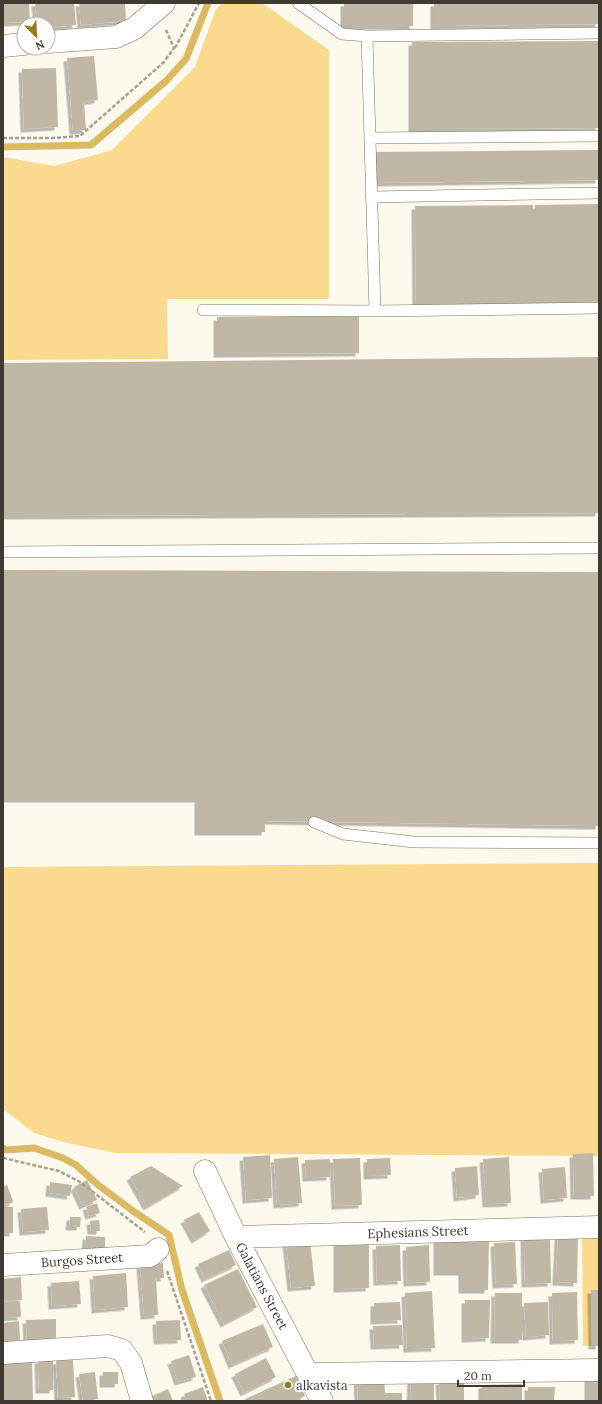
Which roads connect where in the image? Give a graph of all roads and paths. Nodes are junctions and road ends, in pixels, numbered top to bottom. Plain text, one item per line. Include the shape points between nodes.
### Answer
1 (199, 3) edge
2 (298, 3) edge
3 (158, 5) edge
4 (599, 33) edge
5 (366, 36) junction
6 (56, 41) edge
7 (16, 45) edge
8 (3, 46) edge
9 (174, 48) junction
10 (599, 136) edge
11 (3, 138) edge
12 (370, 138) junction
13 (599, 193) edge
14 (371, 197) junction
15 (599, 308) edge
16 (203, 310) dead end
17 (375, 311) junction
18 (599, 548) edge
19 (3, 552) edge
20 (314, 822) dead end
21 (599, 842) edge
22 (205, 1171) dead end
23 (599, 1227) edge
24 (236, 1237) junction
25 (158, 1249) dead end
26 (3, 1265) edge
27 (3, 1353) edge
28 (599, 1370) edge
29 (308, 1374) junction
30 (142, 1401) edge
31 (322, 1401) edge

1 - 9 path
2 - 5 lane via 342,34
3 - 6 street via 134,28 116,37
3 - 9 path
4 - 5 lane
5 - 12 lane
7 - 8 street
9 - 11 path via 164,62 80,136
10 - 12 lane
12 - 14 lane
13 - 14 lane
14 - 17 lane
15 - 17 lane
16 - 17 lane
18 - 19 lane
20 - 21 lane via 343,834 414,842
22 - 24 street, Galatians Street
23 - 24 street, Ephesians Street
24 - 29 street, Galatians Street
25 - 26 street, Burgos Street via 150,1256
27 - 30 street via 108,1346 122,1350 131,1363
28 - 29 street
29 - 31 street, Galatians Street

